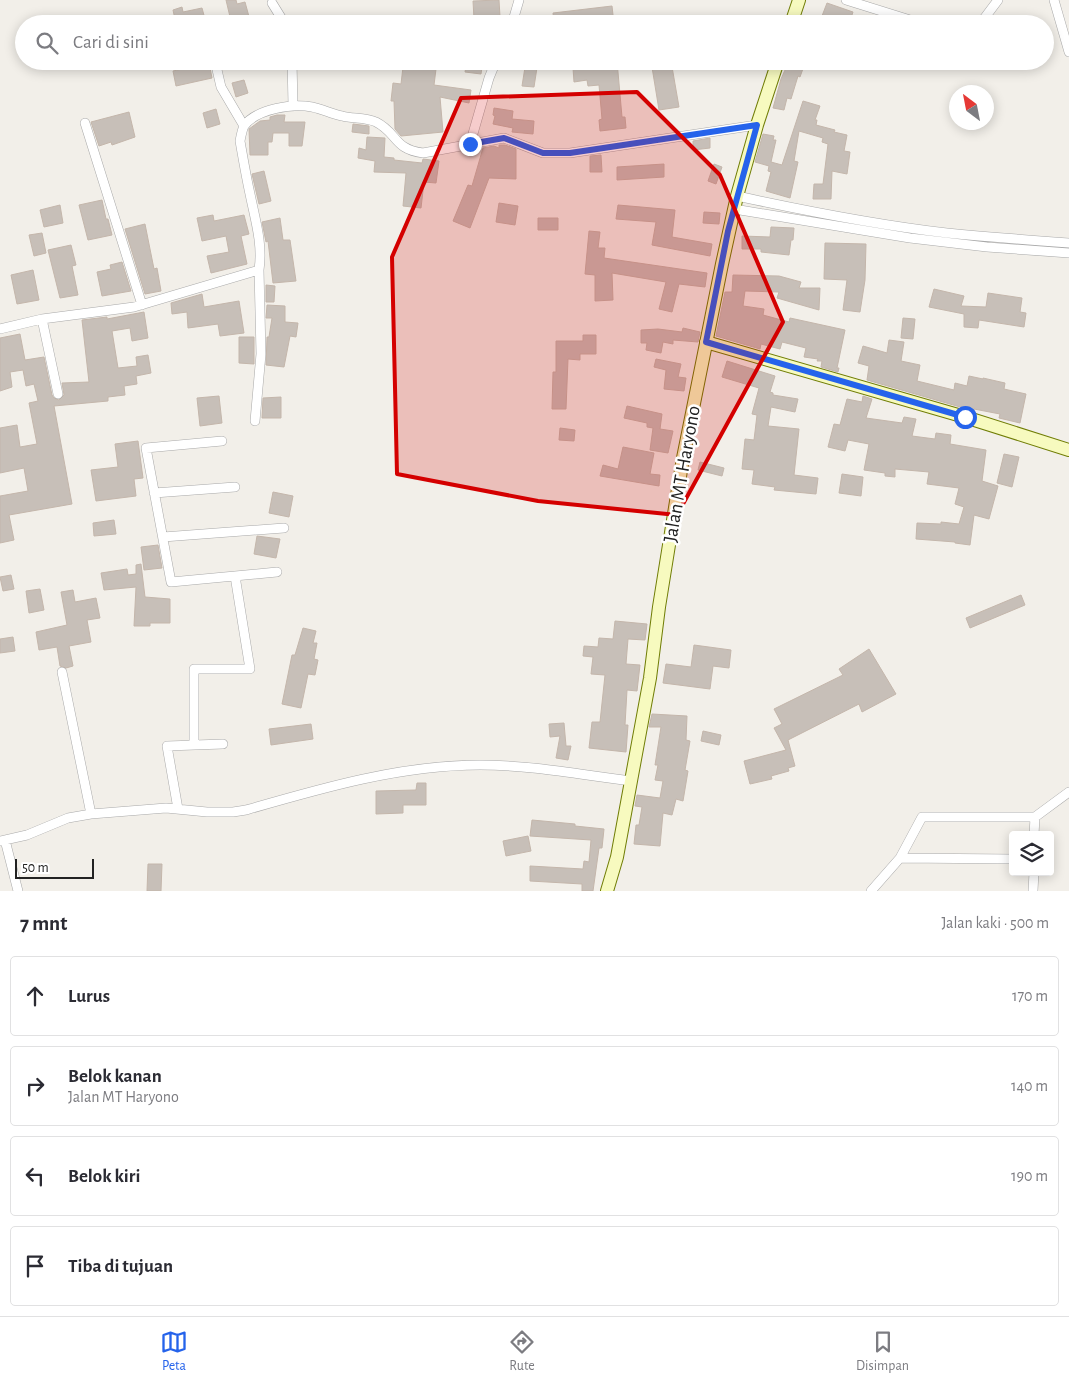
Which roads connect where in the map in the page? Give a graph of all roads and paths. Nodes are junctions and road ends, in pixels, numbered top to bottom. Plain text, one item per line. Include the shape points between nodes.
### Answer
1 (519, 0) edge
2 (800, 0) edge
3 (846, 0) edge
4 (998, 0) edge
5 (1054, 0) edge
6 (272, 3) dead end
7 (279, 15) edge
8 (515, 15) edge
9 (794, 15) edge
10 (894, 15) edge
11 (987, 15) edge
12 (1066, 34) edge
13 (1069, 52) edge
14 (217, 70) edge
15 (292, 70) edge
16 (492, 70) edge
17 (775, 70) edge
18 (293, 106) junction
19 (85, 122) dead end
20 (757, 125) junction
21 (244, 126) junction
22 (470, 144) junction
23 (735, 203) junction
24 (989, 237) junction
25 (1069, 243) edge
26 (987, 247) junction
27 (1069, 253) edge
28 (259, 270) junction
29 (142, 305) junction
30 (42, 319) junction
31 (0, 329) edge
32 (706, 342) junction
33 (58, 394) dead end
34 (255, 421) dead end
35 (222, 441) dead end
36 (1069, 450) edge
37 (235, 487) dead end
38 (154, 493) junction
39 (284, 528) dead end
40 (163, 537) junction
41 (277, 572) dead end
42 (235, 576) junction
43 (62, 672) dead end
44 (223, 744) dead end
45 (194, 745) junction
46 (631, 781) junction
47 (1069, 792) edge
48 (178, 809) junction
49 (91, 814) junction
50 (1035, 817) junction
51 (1034, 831) edge
52 (3, 840) edge
53 (900, 858) junction
54 (1009, 859) edge
55 (1034, 876) edge
56 (18, 891) edge
57 (607, 891) edge
58 (870, 891) edge
59 (1033, 891) edge

1 - 8 street
2 - 9 main road
3 - 10 street
4 - 11 street
5 - 12 street
6 - 7 street
12 - 13 street
14 - 21 street via 222,87
15 - 18 street
16 - 22 street
17 - 20 main road, Jalan MT Haryono
18 - 21 street via 267,111
18 - 22 street via 311,106 376,122 412,152
19 - 29 street
20 - 22 street via 570,153 543,153 504,138
20 - 23 main road, Jalan MT Haryono
21 - 28 street via 240,140 259,238
23 - 24 street via 793,208 900,227
23 - 26 street via 910,238
23 - 32 main road, Jalan MT Haryono
24 - 25 street
24 - 26 street
26 - 27 street
28 - 29 street
28 - 34 street via 260,354
29 - 30 street
30 - 31 street
30 - 33 street
32 - 36 main road
32 - 46 main road, Jalan MT Haryono via 683,458
35 - 38 street via 146,448
37 - 38 street
38 - 40 street
39 - 40 street
40 - 42 street via 171,582
41 - 42 street
42 - 45 street via 250,668 194,668
43 - 49 street
44 - 45 street
45 - 48 street via 167,746
46 - 48 street via 478,765 397,773 349,782 239,811
46 - 57 main road, Jalan MT Haryono via 617,857
47 - 50 street
48 - 49 street
49 - 52 street via 58,821 27,835
50 - 51 street
50 - 53 street via 922,817
52 - 56 street
53 - 54 street
53 - 58 street
55 - 59 street

